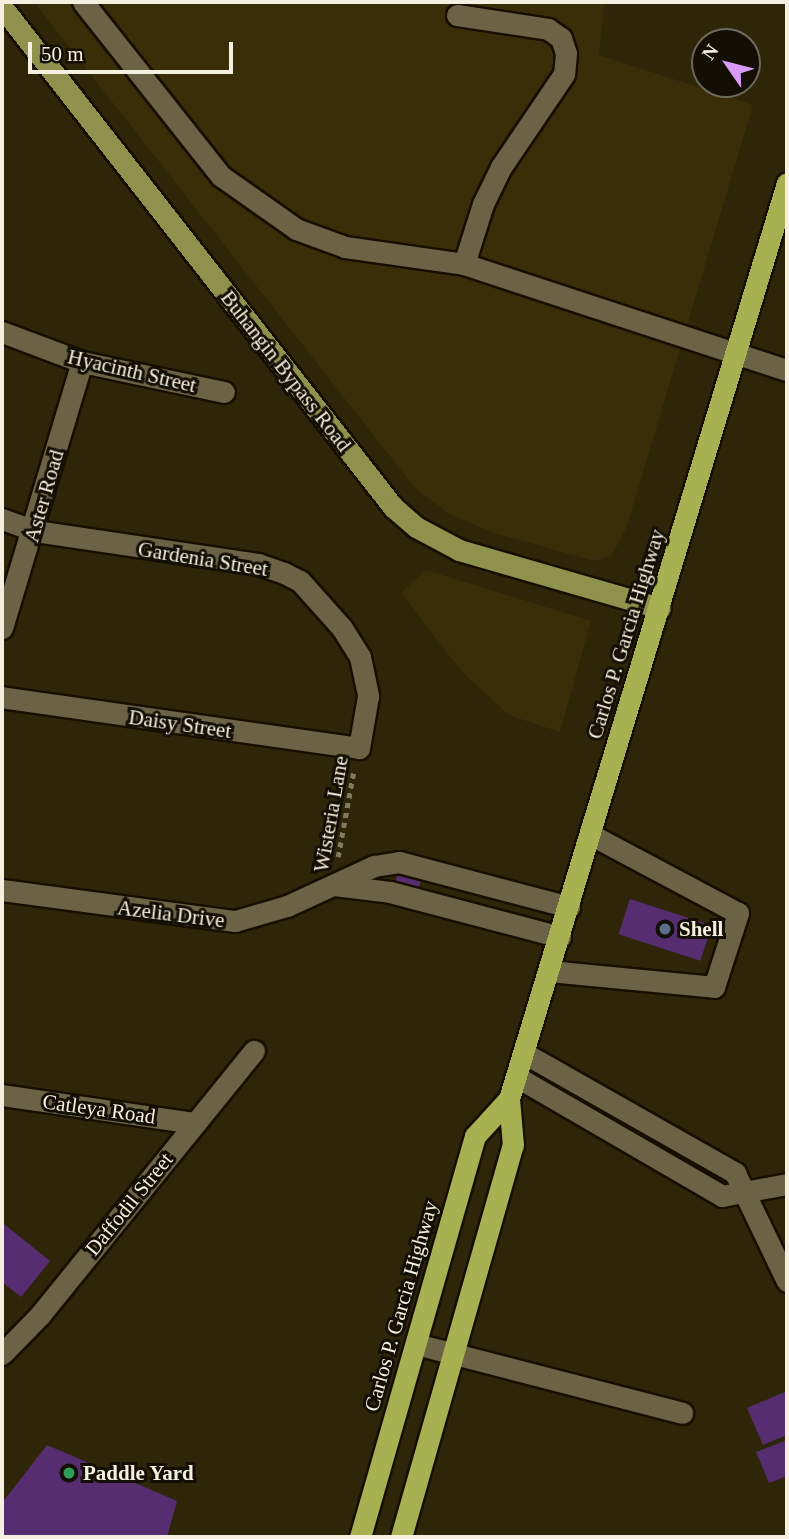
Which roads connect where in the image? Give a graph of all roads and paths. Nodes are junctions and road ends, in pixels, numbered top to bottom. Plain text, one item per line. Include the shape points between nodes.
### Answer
1 (83, 2) edge
2 (2, 7) edge
3 (457, 15) dead end
4 (787, 183) edge
5 (464, 264) junction
6 (2, 332) edge
7 (738, 352) junction
8 (82, 362) junction
9 (787, 370) edge
10 (224, 392) dead end
11 (2, 519) edge
12 (34, 531) junction
13 (660, 608) junction
14 (2, 628) edge
15 (2, 697) edge
16 (359, 748) junction
17 (591, 835) junction
18 (439, 872) junction
19 (334, 885) junction
20 (2, 890) edge
21 (430, 902) junction
22 (569, 908) junction
23 (560, 937) junction
24 (549, 971) junction
25 (254, 1051) dead end
26 (524, 1053) junction
27 (517, 1077) junction
28 (2, 1095) edge
29 (509, 1099) junction
30 (195, 1123) junction
31 (787, 1184) edge
32 (746, 1190) junction
33 (787, 1281) edge
34 (416, 1344) junction
35 (453, 1353) junction
36 (2, 1354) edge
37 (682, 1413) dead end
38 (360, 1537) edge
39 (401, 1537) edge

1 - 5 street via 220,176 254,203 296,229 345,247
2 - 13 main road, Buhangin Bypass Road via 393,507 416,527 459,550
3 - 5 street via 548,29 561,38 566,53 564,74 501,167 483,204
4 - 7 highway, Carlos P. Garcia Highway
5 - 7 street
6 - 8 street, Hyacinth Street
7 - 9 street
7 - 13 highway, Carlos P. Garcia Highway
8 - 10 street, Hyacinth Street
8 - 12 street, Aster Road
11 - 12 street, Gardenia Street
12 - 14 street, Aster Road
12 - 16 street, Gardenia Street via 258,564 300,581 342,628 366,675
13 - 17 highway, Carlos P. Garcia Highway
15 - 16 street, Daisy Street
16 - 19 path, Wisteria Lane
17 - 22 highway, Carlos P. Garcia Highway
17 - 24 street via 738,913 714,987
18 - 19 street, Azelia Drive via 387,862
18 - 21 street
18 - 22 street, Azelia Drive
19 - 20 street, Azelia Drive via 235,922
19 - 21 street
21 - 23 street
22 - 23 highway, Carlos P. Garcia Highway
23 - 24 highway, Carlos P. Garcia Highway
24 - 26 highway, Carlos P. Garcia Highway
25 - 30 street, Daffodil Street
26 - 27 highway, Carlos P. Garcia Highway
26 - 32 street via 735,1173
27 - 29 highway, Carlos P. Garcia Highway
27 - 32 street via 722,1196
28 - 30 street, Catleya Road
29 - 34 highway, Carlos P. Garcia Highway via 475,1136
29 - 35 highway, Carlos P. Garcia Highway via 513,1145
30 - 36 street, Daffodil Street via 40,1315
31 - 32 street
32 - 33 street
34 - 35 street
34 - 38 highway, Carlos P. Garcia Highway
35 - 37 street
35 - 39 highway, Carlos P. Garcia Highway

